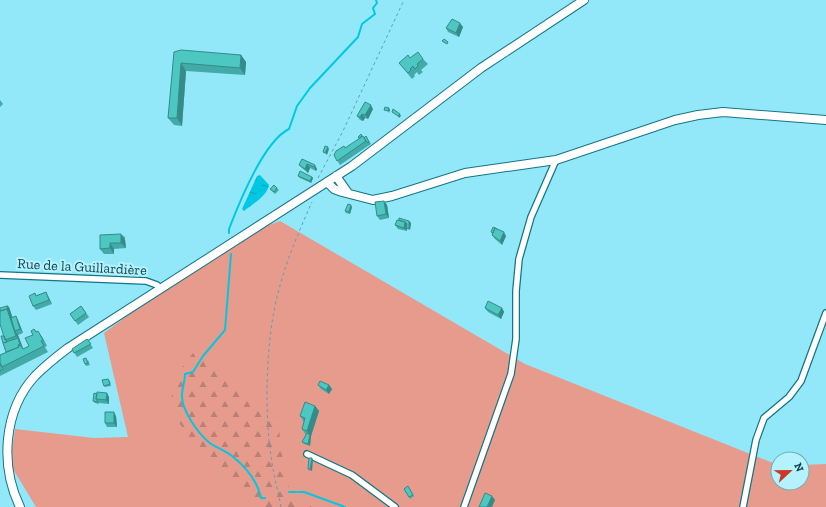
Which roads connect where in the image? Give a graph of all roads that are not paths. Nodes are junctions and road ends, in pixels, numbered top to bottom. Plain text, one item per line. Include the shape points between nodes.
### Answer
1 (584, 0) edge
2 (826, 120) edge
3 (556, 160) junction
4 (336, 176) junction
5 (327, 182) junction
6 (348, 193) junction
7 (0, 275) edge
8 (160, 288) junction
9 (826, 313) edge
10 (307, 454) dead end
11 (20, 507) edge
12 (395, 507) edge
13 (464, 507) edge
14 (743, 507) edge

1 - 4 main road via 481,68
2 - 3 main road via 723,112 698,115 675,120
3 - 6 main road via 465,173 373,200
3 - 13 street via 531,217 519,259 516,340 511,374
4 - 5 main road
4 - 6 main road
5 - 6 main road via 334,189
5 - 8 main road
7 - 8 street, Rue de la Guillardière via 146,281
8 - 11 main road via 68,348 35,377 22,393 9,428 6,446 10,482
9 - 14 street via 801,381 789,397 764,418 756,440
10 - 12 street via 352,475

